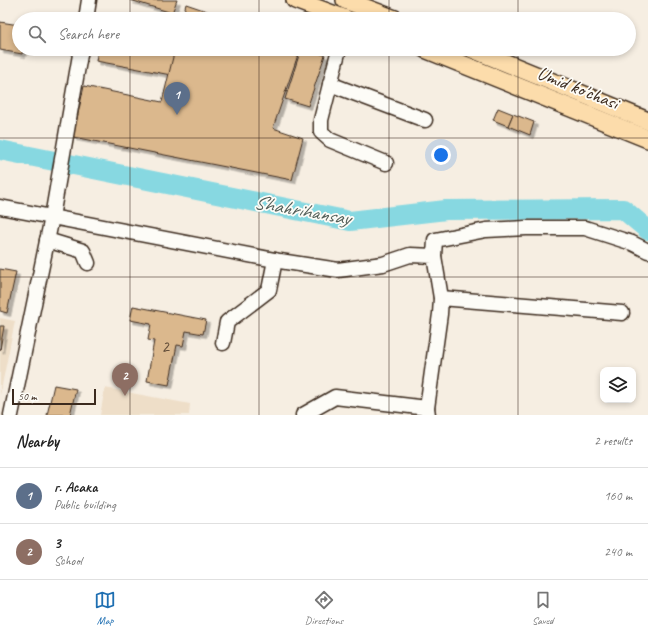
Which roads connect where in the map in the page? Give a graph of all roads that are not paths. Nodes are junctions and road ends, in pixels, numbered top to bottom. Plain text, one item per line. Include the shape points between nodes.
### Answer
1 (90, 0) edge
2 (295, 0) edge
3 (345, 0) edge
4 (87, 12) edge
5 (327, 12) edge
6 (377, 12) edge
7 (80, 56) edge
8 (337, 56) edge
9 (442, 56) edge
10 (489, 56) edge
11 (330, 84) junction
12 (425, 120) dead end
13 (648, 121) edge
14 (648, 139) edge
15 (386, 163) dead end
16 (0, 207) edge
17 (53, 211) junction
18 (47, 240) junction
19 (648, 251) edge
20 (434, 256) junction
21 (278, 260) junction
22 (88, 263) dead end
23 (441, 298) junction
24 (622, 313) dead end
25 (223, 343) dead end
26 (428, 411) edge
27 (11, 415) edge
28 (303, 415) edge

1 - 4 street
2 - 5 main road
3 - 6 main road
7 - 17 street
8 - 11 street
9 - 14 main road, Umid ko'chasi
10 - 13 main road, Umid ko'chasi
11 - 12 street
11 - 15 street via 320,120 320,132 330,140
16 - 17 street
17 - 18 street
17 - 21 street
18 - 22 street via 83,251
18 - 27 street
19 - 20 street via 585,228 526,228 486,230 435,240
20 - 21 street via 410,256 383,264 338,270
20 - 23 street
21 - 25 street via 269,290 227,322
23 - 24 street
23 - 26 street
26 - 28 street via 335,397

